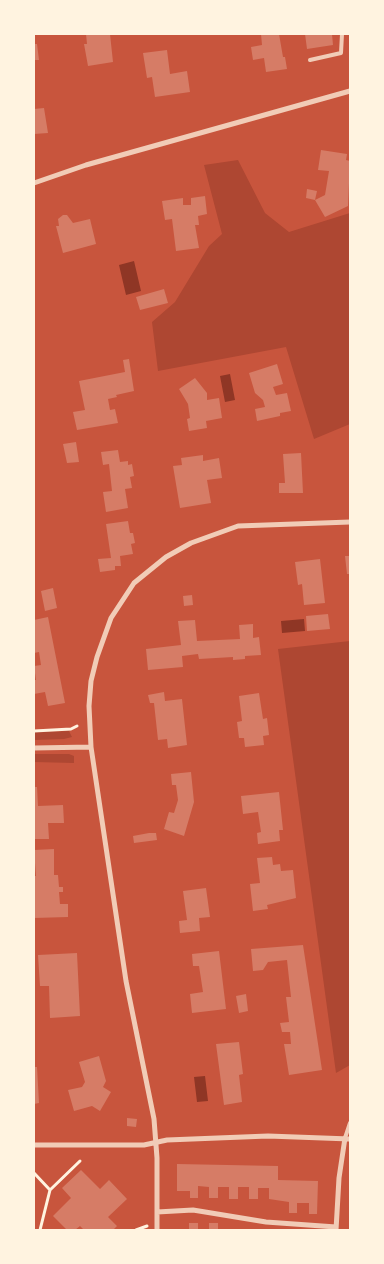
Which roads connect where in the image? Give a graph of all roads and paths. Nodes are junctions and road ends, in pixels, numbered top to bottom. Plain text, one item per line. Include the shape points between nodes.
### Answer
1 (342, 34) edge
2 (310, 60) dead end
3 (350, 91) edge
4 (34, 183) edge
5 (350, 522) edge
6 (77, 726) dead end
7 (34, 731) edge
8 (91, 747) junction
9 (34, 748) edge
10 (350, 1123) edge
11 (347, 1139) edge
12 (156, 1142) junction
13 (34, 1145) edge
14 (80, 1161) dead end
15 (34, 1173) edge
16 (50, 1190) junction
17 (157, 1212) junction
18 (149, 1226) dead end
19 (336, 1229) edge
20 (40, 1230) edge
21 (136, 1230) edge
22 (157, 1230) edge

1 - 2 lane via 341,53
3 - 4 street via 86,165
5 - 8 street via 252,524 226,529 166,557 134,583 111,618 96,657 89,706
6 - 7 path
8 - 9 street
8 - 12 street via 125,974
10 - 11 lane
11 - 12 street via 268,1136
11 - 19 street via 339,1178
12 - 13 street via 144,1145
12 - 17 street
14 - 16 path
15 - 16 path
16 - 20 path
17 - 19 street via 193,1210
17 - 22 street
18 - 21 path

